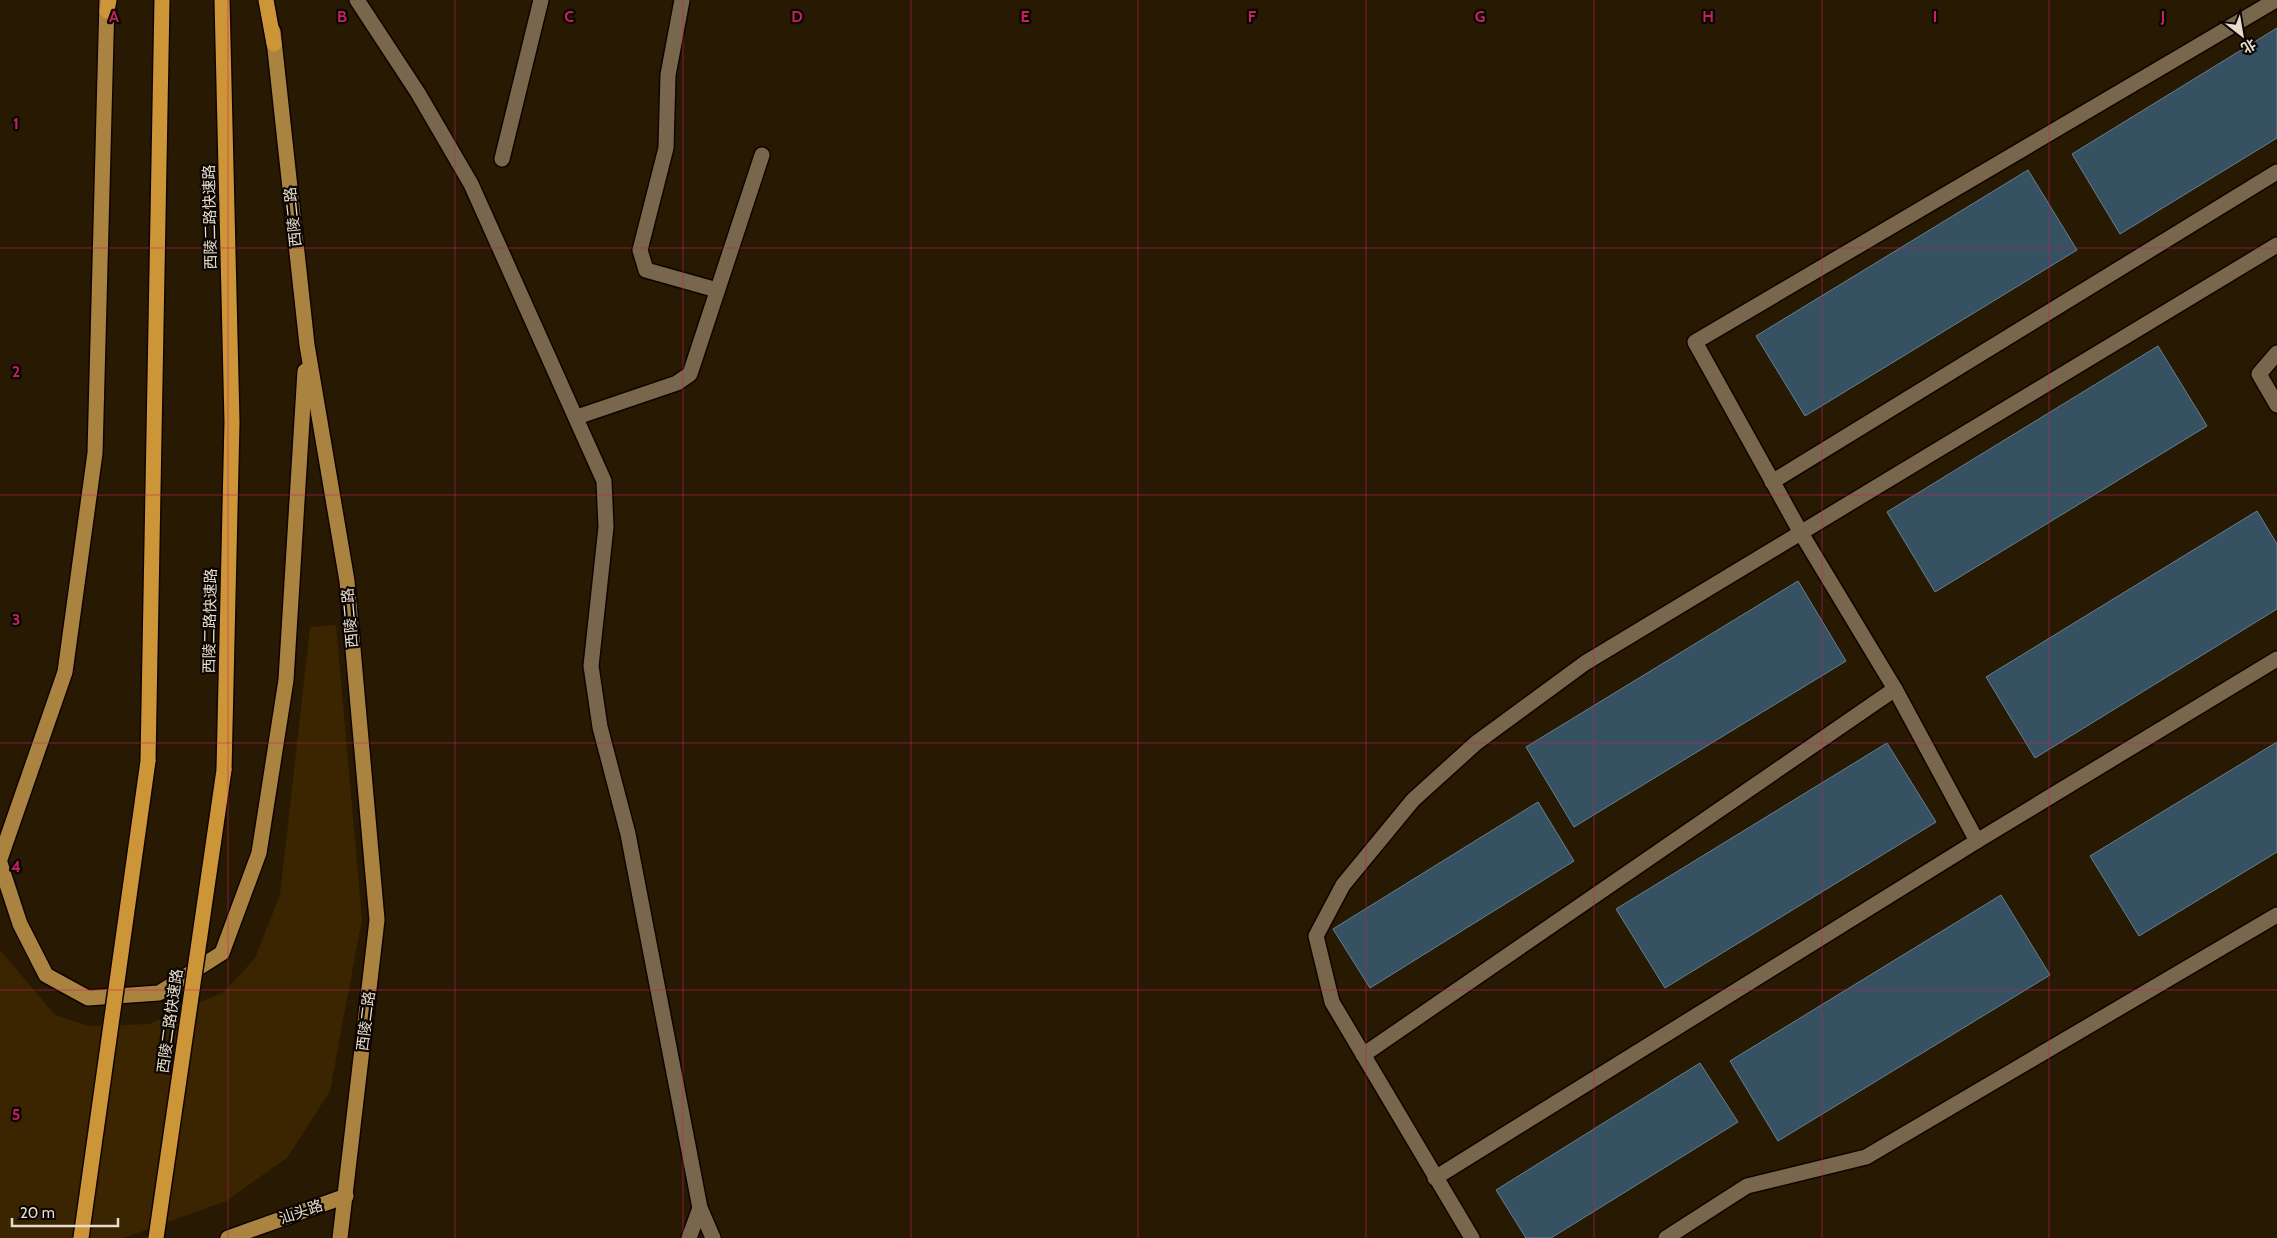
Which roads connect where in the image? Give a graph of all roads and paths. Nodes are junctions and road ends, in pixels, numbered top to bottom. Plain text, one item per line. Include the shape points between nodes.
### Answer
1 (162, 0) edge
2 (222, 0) edge
3 (266, 0) edge
4 (272, 0) edge
5 (356, 0) edge
6 (541, 0) edge
7 (682, 0) edge
8 (2276, 0) edge
9 (108, 4) edge
10 (274, 44) junction
11 (762, 155) dead end
12 (502, 159) dead end
13 (2277, 172) edge
14 (2277, 245) edge
15 (717, 290) junction
16 (307, 344) junction
17 (2277, 353) edge
18 (2277, 405) edge
19 (577, 417) junction
20 (1772, 482) junction
21 (1801, 534) junction
22 (2277, 659) edge
23 (1895, 689) junction
24 (1977, 842) junction
25 (0, 859) edge
26 (0, 863) edge
27 (2277, 915) edge
28 (1363, 1055) junction
29 (1435, 1178) junction
30 (346, 1196) junction
31 (700, 1208) junction
32 (81, 1238) edge
33 (156, 1238) edge
34 (228, 1238) edge
35 (340, 1238) edge
36 (689, 1238) edge
37 (713, 1238) edge
38 (1472, 1238) edge
39 (1666, 1238) edge

1 - 32 highway, bridge via 148,761
2 - 33 highway, 西陵二路快速路, bridge via 232,422 224,770
3 - 10 highway
4 - 10 main road, 西陵二路
5 - 19 street via 418,94 471,184
6 - 12 street
7 - 15 street via 668,75 666,148 640,250 646,270
8 - 20 street via 1695,342
9 - 25 main road via 95,453 65,672
10 - 16 main road, 西陵二路
11 - 15 street
13 - 20 street
14 - 21 street
15 - 19 street via 690,374 677,383
16 - 26 main road via 286,680 259,853 222,953 159,993 88,998 46,975 20,924
16 - 30 main road, 西陵二路 via 347,582 377,920
17 - 18 street via 2259,374
19 - 31 street via 604,481 606,527 591,666 600,726 628,834
20 - 21 street
21 - 23 street
21 - 28 street via 1585,663 1476,743 1413,800 1343,885 1316,936 1332,1002
22 - 24 street
23 - 24 street
23 - 28 street
24 - 29 street
27 - 39 street via 1866,1157 1747,1186
28 - 29 street
29 - 38 street
30 - 34 main road, 汕头路
30 - 35 main road, 西陵二路
31 - 36 street
31 - 37 street

